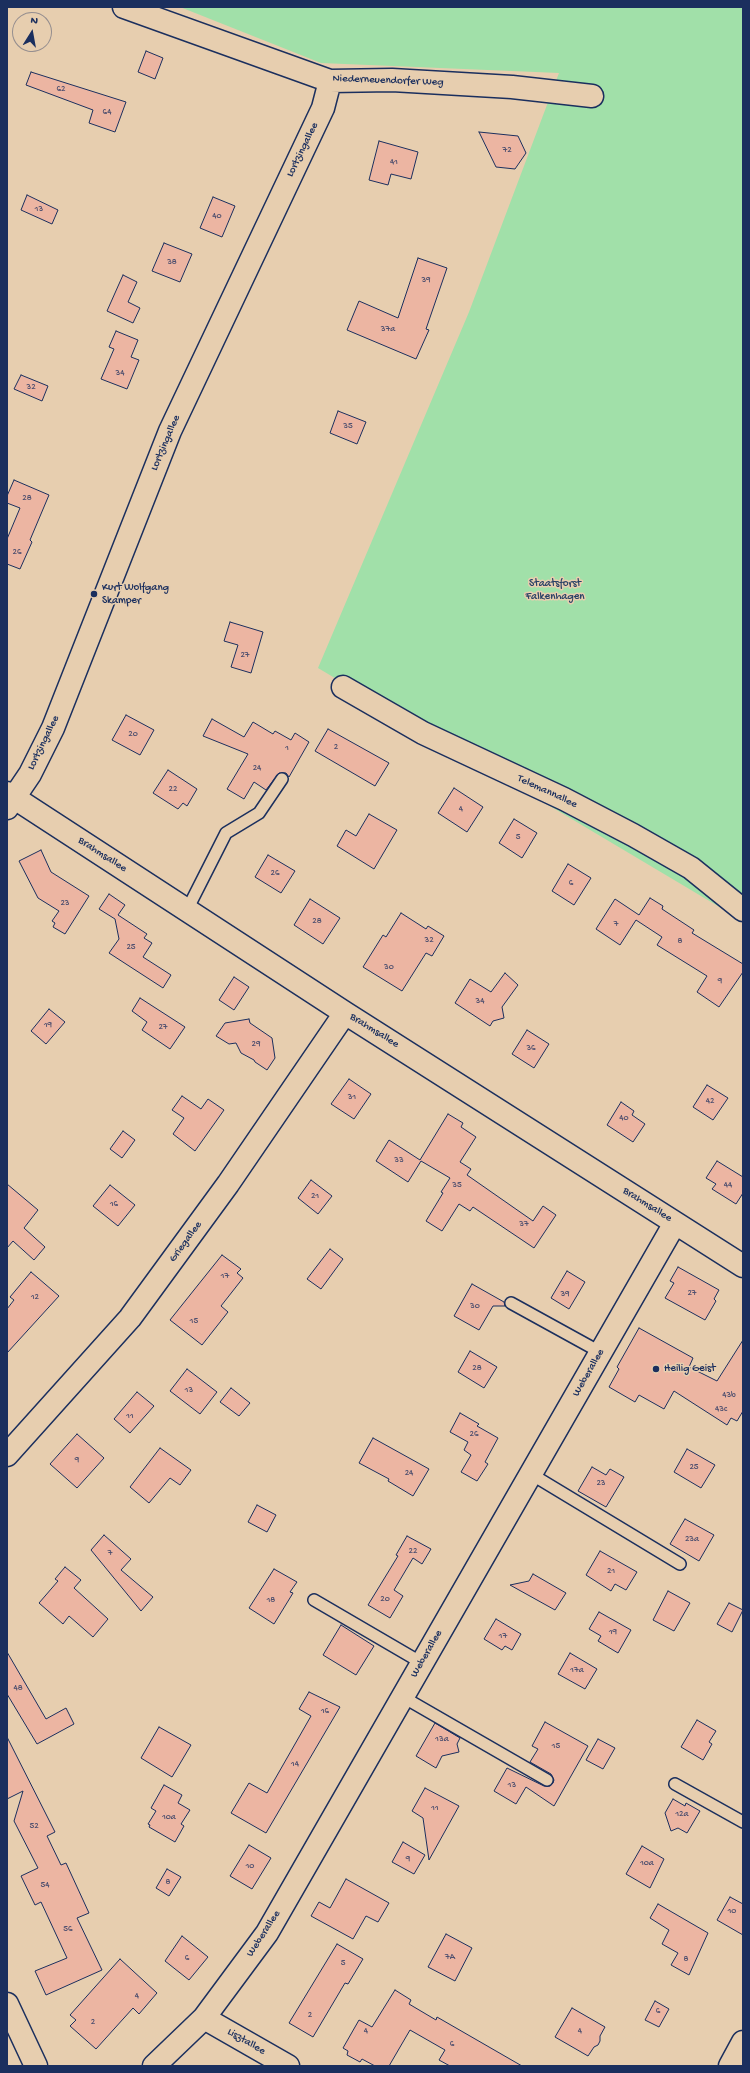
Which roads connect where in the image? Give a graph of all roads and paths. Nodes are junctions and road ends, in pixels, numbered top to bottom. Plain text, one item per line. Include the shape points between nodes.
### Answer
1 (124, 7) edge
2 (330, 81) junction
3 (592, 96) dead end
4 (344, 687) dead end
5 (282, 779) dead end
6 (9, 799) edge
7 (187, 910) junction
8 (743, 910) edge
9 (345, 1013) junction
10 (675, 1223) junction
11 (743, 1266) edge
12 (511, 1303) dead end
13 (600, 1352) junction
14 (7, 1455) edge
15 (531, 1474) junction
16 (680, 1564) dead end
17 (314, 1600) dead end
18 (422, 1663) junction
19 (403, 1697) junction
20 (547, 1780) dead end
21 (675, 1784) dead end
22 (743, 1822) edge
23 (7, 2004) edge
24 (204, 2018) junction
25 (743, 2042) edge
26 (36, 2066) edge
27 (154, 2066) edge
28 (288, 2066) edge
29 (730, 2066) edge

1 - 2 street, Niederneuendorfer Weg
2 - 3 street, Niederneuendorfer Weg via 392,80 512,87
2 - 6 street, Lortzingallee via 324,108 170,431 53,728 30,774
4 - 8 street, Telemannallee via 423,733 564,799 633,835 691,868
5 - 7 lane via 259,813 226,833
6 - 7 street, Brahmsallee
7 - 9 street, Brahmsallee
9 - 10 street, Brahmsallee
9 - 14 street, Griegallee via 228,1184 130,1318
10 - 11 street, Brahmsallee
10 - 13 street, Weberallee
12 - 13 lane
13 - 15 street, Weberallee
15 - 16 lane
15 - 18 street, Weberallee
17 - 18 lane
18 - 19 street, Weberallee
19 - 20 lane
19 - 24 street, Weberallee via 267,1933
21 - 22 lane
23 - 26 street
24 - 27 street, Weberallee
24 - 28 street, Lisztallee
25 - 29 street

